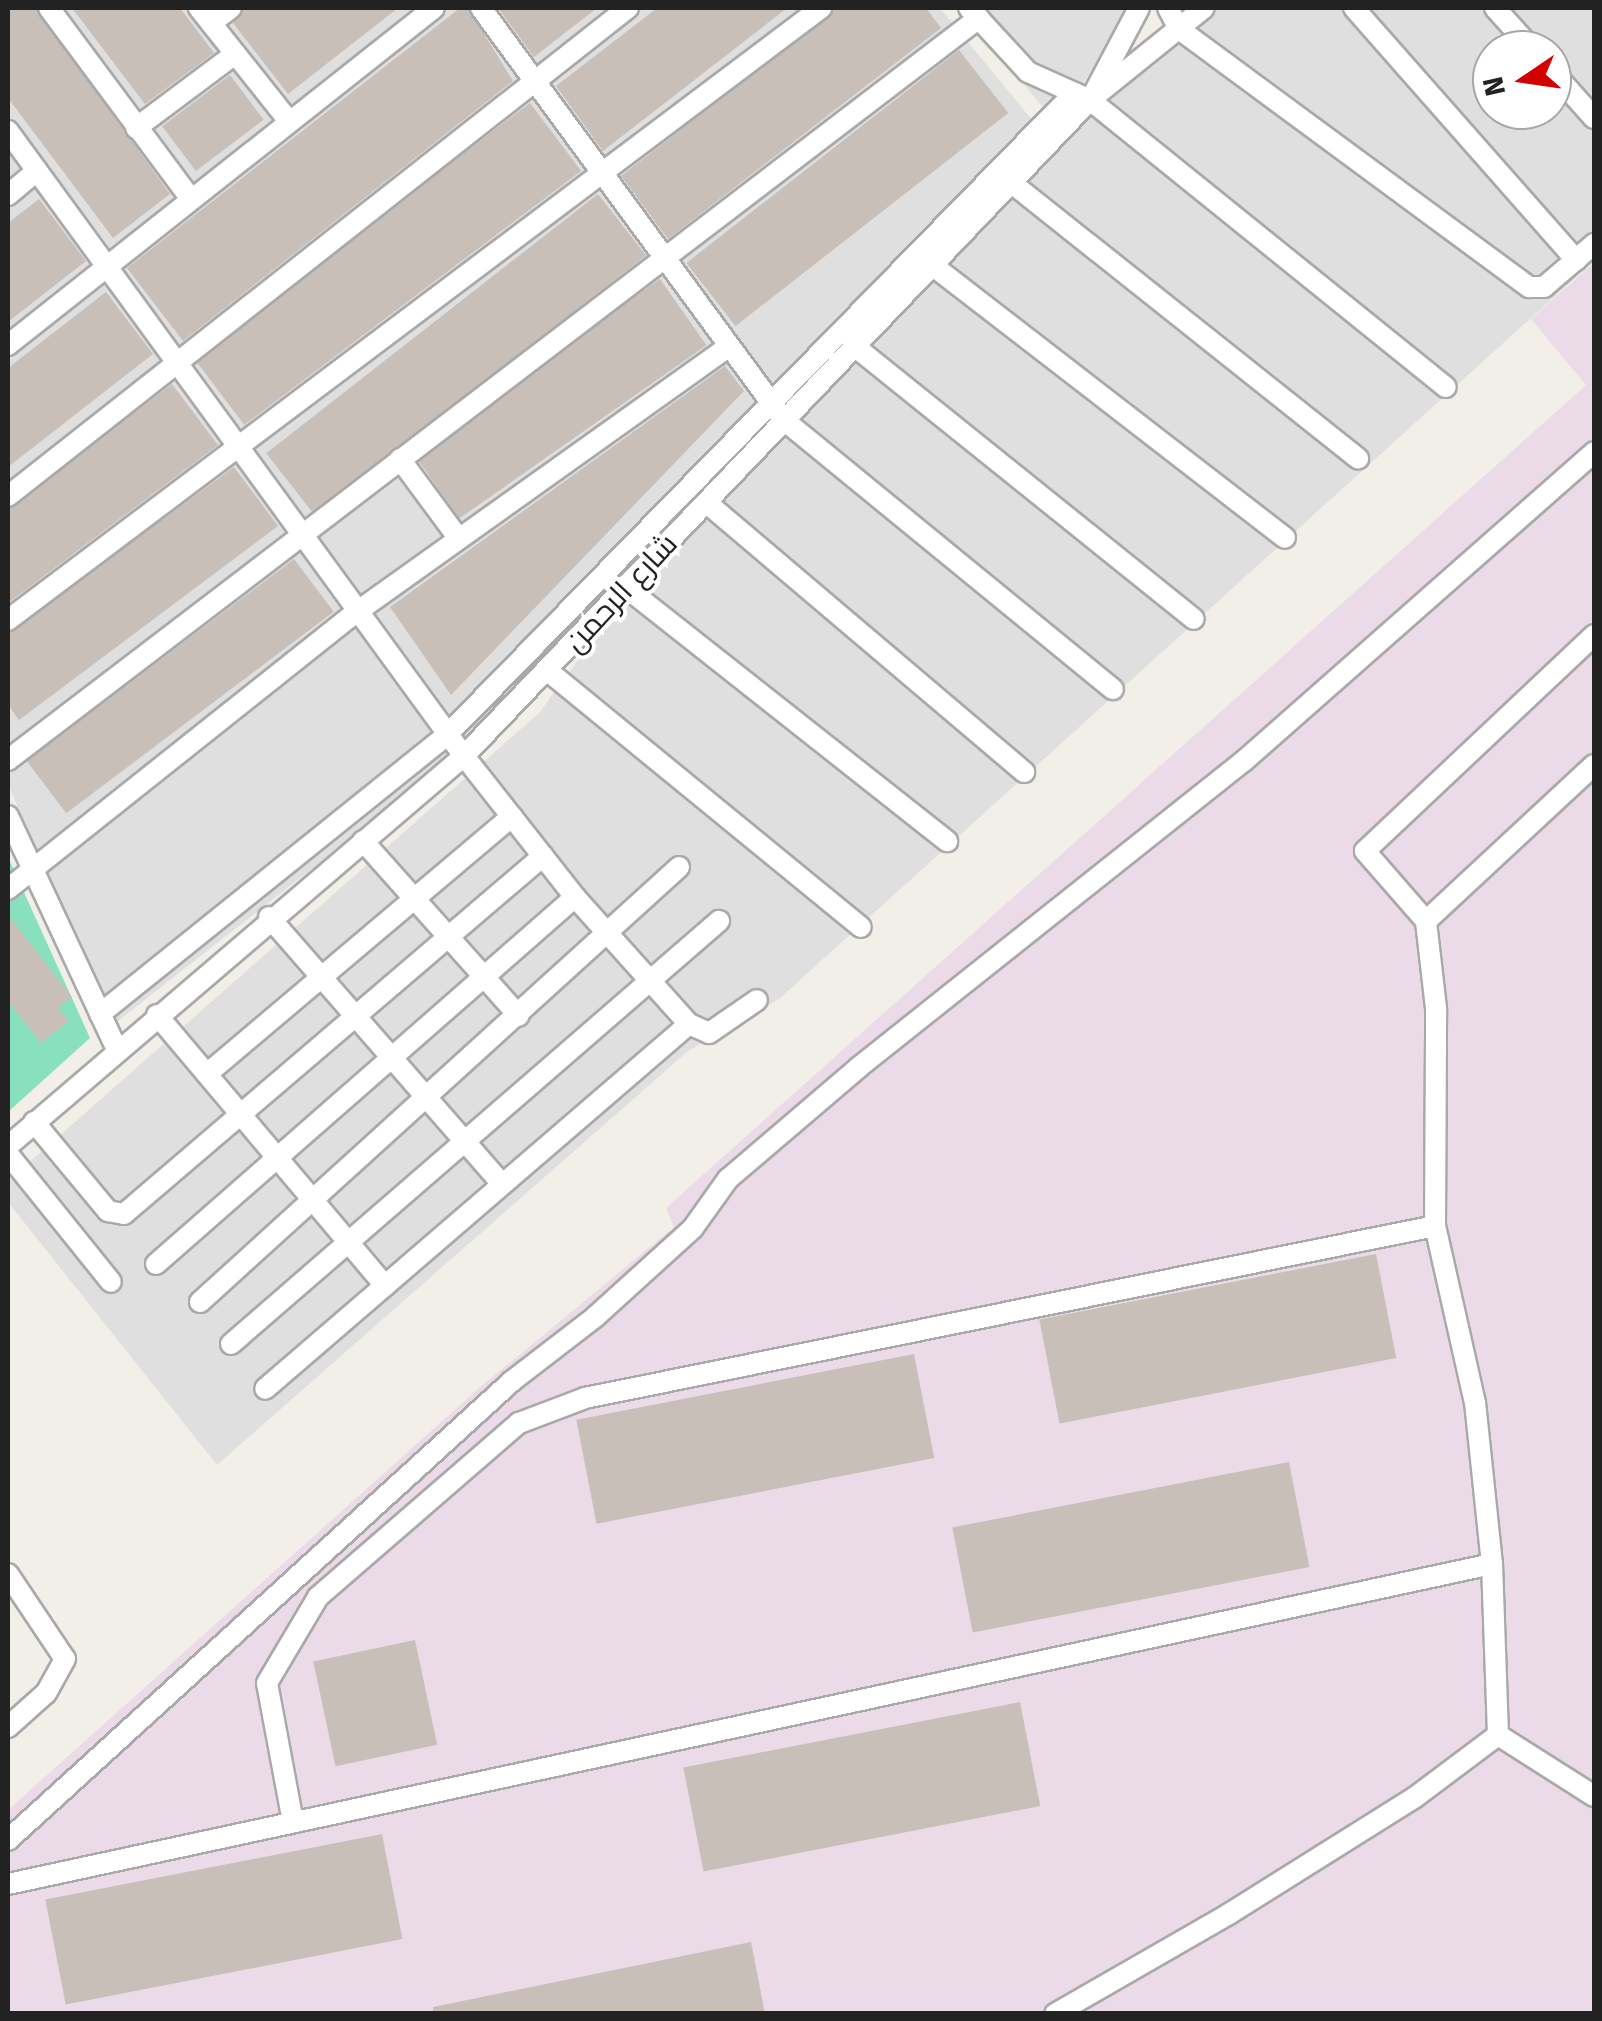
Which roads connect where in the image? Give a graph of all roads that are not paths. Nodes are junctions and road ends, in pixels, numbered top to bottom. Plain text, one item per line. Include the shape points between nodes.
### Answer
1 (49, 8) edge
2 (231, 8) edge
3 (434, 8) edge
4 (480, 8) edge
5 (628, 8) edge
6 (822, 8) edge
7 (1139, 8) edge
8 (1168, 8) edge
9 (1204, 8) edge
10 (1354, 8) edge
11 (1495, 8) edge
12 (974, 13) edge
13 (205, 15) edge
14 (1179, 29) junction
15 (1515, 30) edge
16 (236, 54) junction
17 (536, 81) junction
18 (1572, 93) edge
19 (1082, 96) junction
20 (1594, 118) edge
21 (288, 120) junction
22 (136, 128) junction
23 (8, 131) edge
24 (37, 172) junction
25 (601, 174) junction
26 (1013, 184) junction
27 (8, 195) edge
28 (191, 199) junction
29 (1594, 244) edge
30 (662, 258) junction
31 (1576, 260) junction
32 (932, 265) junction
33 (107, 267) junction
34 (853, 345) junction
35 (8, 346) edge
36 (728, 347) junction
37 (176, 362) junction
38 (1446, 387) dead end
39 (778, 411) junction
40 (237, 445) junction
41 (1594, 452) edge
42 (1358, 458) dead end
43 (400, 459) junction
44 (8, 496) edge
45 (707, 503) junction
46 (302, 534) junction
47 (1285, 538) dead end
48 (459, 539) junction
49 (624, 586) junction
50 (358, 611) junction
51 (1194, 619) dead end
52 (8, 620) edge
53 (1594, 635) edge
54 (548, 671) junction
55 (1113, 689) dead end
56 (448, 734) junction
57 (464, 756) junction
58 (8, 760) edge
59 (1594, 765) edge
60 (1024, 772) dead end
61 (8, 816) edge
62 (512, 816) junction
63 (362, 840) junction
64 (947, 841) dead end
65 (543, 856) junction
66 (679, 867) dead end
67 (32, 871) junction
68 (8, 889) edge
69 (575, 897) junction
70 (414, 899) junction
71 (269, 917) junction
72 (719, 921) dead end
73 (1426, 921) junction
74 (861, 926) dead end
75 (608, 934) junction
76 (450, 936) junction
77 (485, 976) junction
78 (322, 978) junction
79 (654, 980) junction
80 (756, 1000) dead end
81 (100, 1014) junction
82 (157, 1014) junction
83 (519, 1016) junction
84 (356, 1017) junction
85 (689, 1024) junction
86 (116, 1048) junction
87 (392, 1058) junction
88 (207, 1074) junction
89 (428, 1100) junction
90 (242, 1116) junction
91 (34, 1122) junction
92 (465, 1141) junction
93 (8, 1150) edge
94 (278, 1158) junction
95 (500, 1182) junction
96 (314, 1201) junction
97 (1435, 1226) junction
98 (348, 1242) junction
99 (156, 1264) dead end
100 (111, 1282) dead end
101 (385, 1286) junction
102 (200, 1302) dead end
103 (231, 1344) dead end
104 (265, 1390) dead end
105 (1492, 1564) junction
106 (11, 1586) edge
107 (8, 1726) edge
108 (1498, 1736) junction
109 (1594, 1796) edge
110 (293, 1822) junction
111 (8, 1840) edge
112 (8, 1884) edge
113 (1055, 2014) edge

1 - 22 street
2 - 13 street
3 - 21 street
4 - 17 street
5 - 17 street
6 - 25 street
7 - 19 street
8 - 14 street
9 - 14 street, شارع الرحمن
10 - 31 street
11 - 15 street
12 - 19 street via 1028,72
12 - 30 street
13 - 16 street
14 - 19 street, شارع الرحمن
14 - 31 street via 1529,287 1544,287
16 - 21 street
16 - 22 street
17 - 25 street
17 - 37 street
18 - 20 street
19 - 26 street, شارع الرحمن
19 - 38 street
19 - 39 street
21 - 28 street
22 - 28 street
23 - 24 street
24 - 27 street
24 - 33 street
25 - 30 street
25 - 40 street
26 - 32 street, شارع الرحمن
26 - 42 street
28 - 33 street
29 - 31 street
30 - 36 street
30 - 43 street
32 - 34 street, شارع الرحمن
32 - 47 street
33 - 35 street
33 - 37 street
34 - 39 street, شارع الرحمن
34 - 51 street
36 - 39 street
36 - 48 street
37 - 40 street
37 - 44 street
39 - 45 street, شارع الرحمن
39 - 55 street
39 - 56 street
40 - 46 street
40 - 52 street
41 - 111 street via 1244,762 858,1066 743,1167 692,1228 609,1305 512,1380
43 - 46 street
43 - 48 street
45 - 49 street, شارع الرحمن
45 - 60 street
46 - 50 street
46 - 58 street
48 - 50 street
49 - 54 street, شارع الرحمن
49 - 64 street
50 - 56 street
50 - 67 street
53 - 73 street via 1364,850
54 - 57 street, شارع الرحمن
54 - 74 street
56 - 57 street
56 - 81 street
57 - 62 street
57 - 63 street, شارع الرحمن
59 - 73 street
61 - 67 street
62 - 65 street
62 - 70 street
63 - 70 street
63 - 71 street, شارع الرحمن
65 - 69 street
65 - 76 street
66 - 75 street
67 - 68 street
67 - 81 street
69 - 75 street
69 - 77 street
70 - 76 street
70 - 78 street
71 - 78 street
71 - 82 street, شارع الرحمن
72 - 79 street
73 - 97 street via 1436,1008
75 - 79 street
75 - 83 street
76 - 77 street
76 - 84 street
77 - 83 street
77 - 87 street
78 - 84 street
78 - 88 street
79 - 85 street
79 - 92 street
80 - 85 street via 708,1033
81 - 86 street
82 - 86 street, شارع الرحمن
82 - 88 street
83 - 89 street
84 - 87 street
84 - 90 street
85 - 95 street
86 - 91 street, شارع الرحمن
87 - 89 street
87 - 94 street
88 - 90 street
89 - 92 street
89 - 96 street
90 - 91 street via 116,1215
90 - 94 street
91 - 93 street, شارع الرحمن
92 - 95 street
92 - 98 street
93 - 100 street
94 - 96 street
94 - 99 street
95 - 101 street
96 - 98 street
96 - 102 street
97 - 105 street via 1475,1403
97 - 110 street via 585,1398 519,1423 318,1597 267,1683
98 - 101 street
98 - 103 street
101 - 104 street
105 - 108 street
105 - 110 street
106 - 107 street via 65,1658 46,1693
108 - 109 street
108 - 113 street via 1280,1882
110 - 112 street

